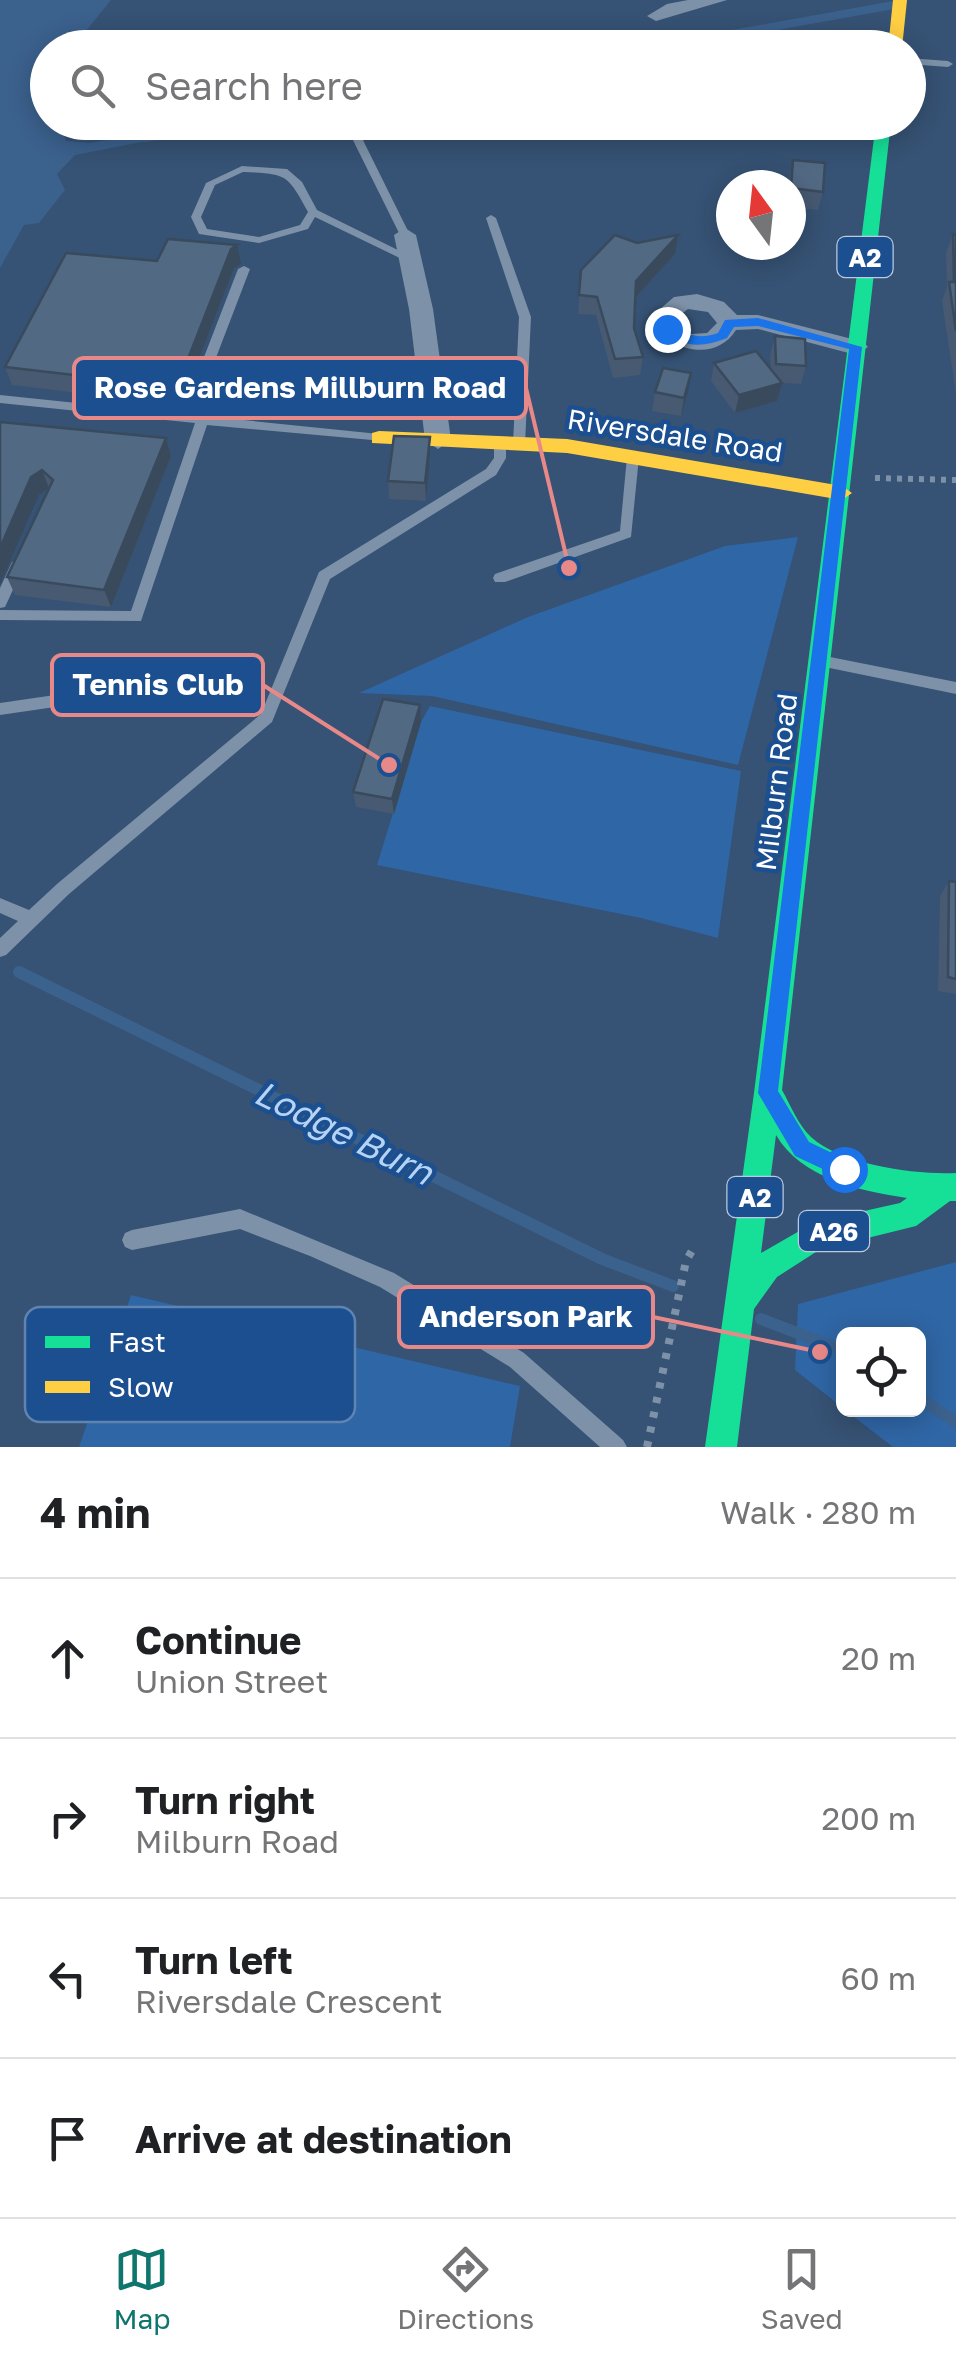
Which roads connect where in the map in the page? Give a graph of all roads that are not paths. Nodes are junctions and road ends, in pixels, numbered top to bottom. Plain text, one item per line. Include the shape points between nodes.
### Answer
1 (718, 0) edge
2 (900, 0) edge
3 (656, 16) dead end
4 (897, 30) edge
5 (926, 62) edge
6 (948, 64) dead end
7 (357, 140) edge
8 (882, 140) edge
9 (313, 212) junction
10 (491, 218) dead end
11 (408, 247) junction
12 (244, 270) dead end
13 (729, 323) dead end
14 (856, 347) junction
15 (0, 399) edge
16 (194, 419) junction
17 (379, 438) joint
18 (438, 440) junction
19 (510, 443) junction
20 (633, 457) junction
21 (842, 485) junction
22 (24, 550) edge
23 (500, 578) dead end
24 (4, 611) edge
25 (0, 632) edge
26 (821, 662) junction
27 (172, 684) dead end
28 (956, 688) edge
29 (0, 709) edge
30 (0, 904) edge
31 (31, 919) junction
32 (0, 949) edge
33 (768, 1093) junction
34 (949, 1188) edge
35 (132, 1240) dead end
36 (742, 1301) junction
37 (616, 1447) edge
38 (721, 1447) edge

1 - 3 street
2 - 4 main road
5 - 6 lane
7 - 11 lane
8 - 14 main road, Milburn Road / A2
9 - 9 lane via 282,171 242,170 211,183 196,217 203,232 260,240 304,227
9 - 11 lane
10 - 19 lane via 524,316
11 - 18 street
12 - 16 lane
13 - 14 street via 758,322
14 - 21 main road, Milburn Road / A2
15 - 16 lane
16 - 17 lane
16 - 24 lane via 136,617
17 - 18 main road, Riversdale Road
18 - 19 main road, Riversdale Road
19 - 20 main road, Riversdale Road
19 - 31 lane via 491,472 324,576 267,718
20 - 21 main road, Riversdale Road
20 - 23 lane via 626,534
21 - 26 main road, Milburn Road / A2
22 - 24 lane
24 - 25 lane
26 - 28 lane
26 - 33 main road, Milburn Road / A2
27 - 29 lane
30 - 31 lane
31 - 32 lane
33 - 34 main road, A26 via 813,1156 844,1169
33 - 36 main road, Milburn Road / A2
34 - 36 main road, A26 via 906,1216 839,1229 787,1251
35 - 37 lane via 240,1219 314,1248 387,1280 518,1360
36 - 38 main road, Milburn Road / A2

